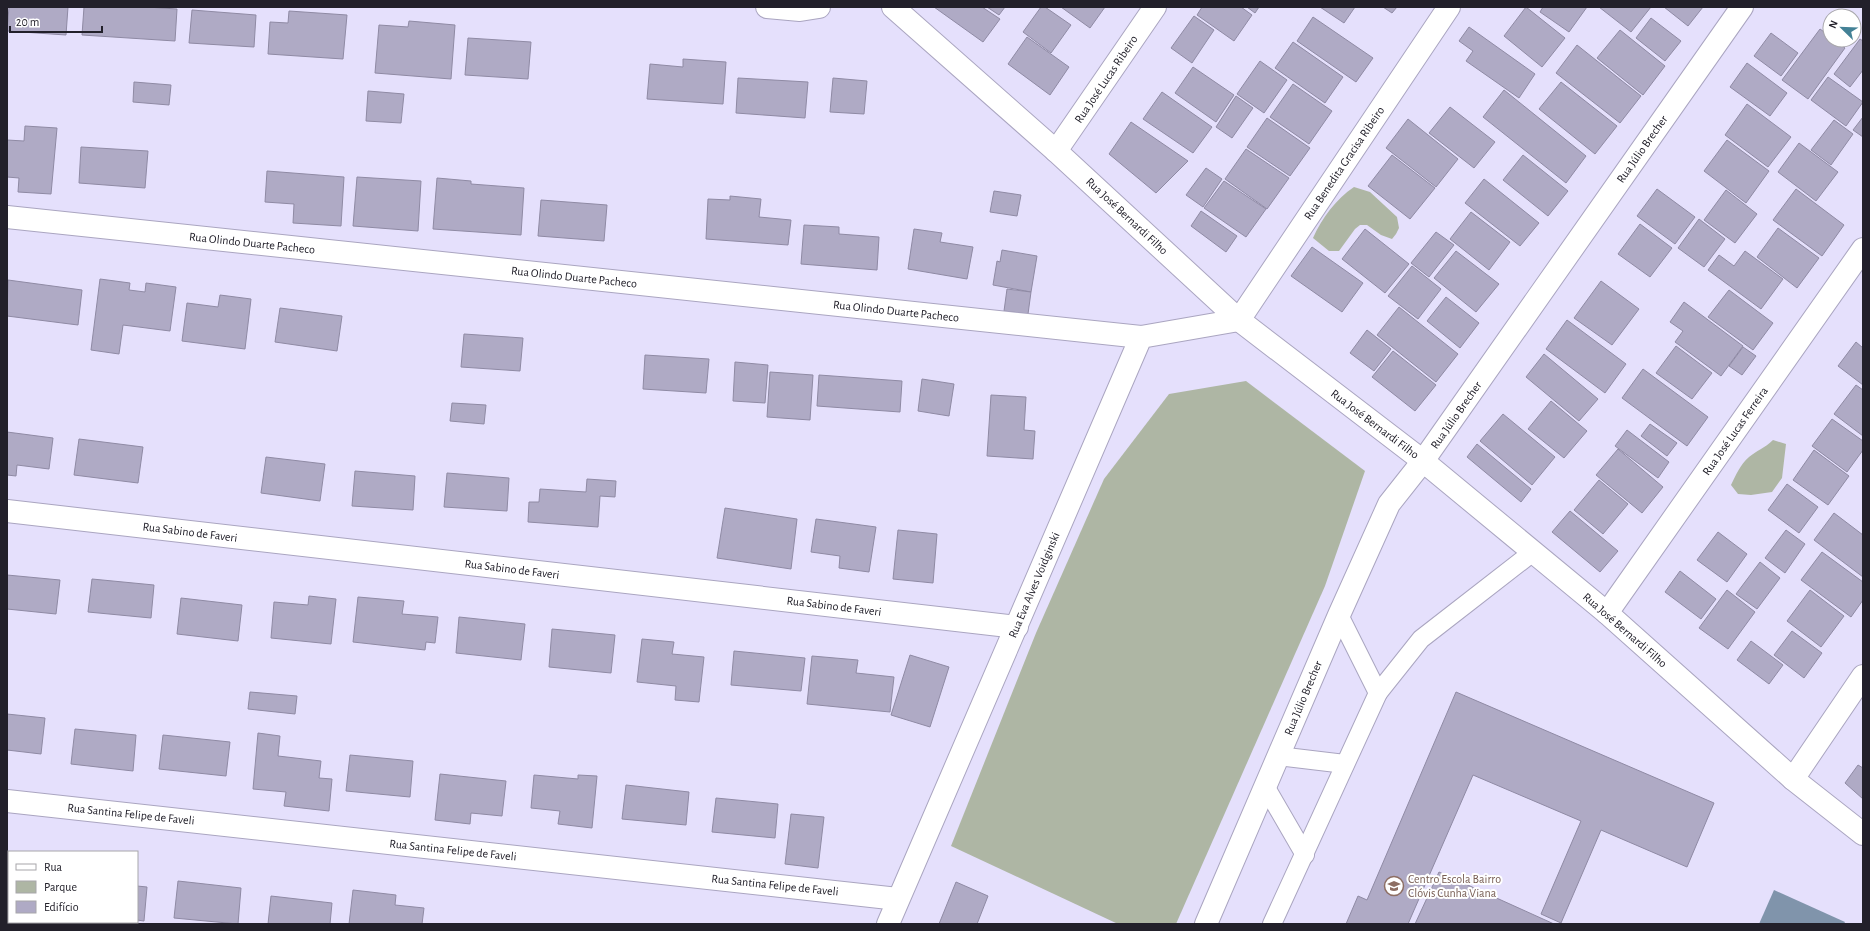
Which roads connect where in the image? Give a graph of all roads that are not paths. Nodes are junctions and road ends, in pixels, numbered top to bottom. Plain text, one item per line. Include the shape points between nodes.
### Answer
1 (768, 7) edge
2 (820, 7) edge
3 (893, 7) edge
4 (1155, 7) edge
5 (1450, 7) edge
6 (1742, 7) edge
7 (1056, 151) junction
8 (7, 217) edge
9 (1863, 249) edge
10 (1239, 320) junction
11 (1141, 337) junction
12 (1423, 461) junction
13 (7, 510) edge
14 (1533, 552) junction
15 (1607, 613) junction
16 (1339, 615) junction
17 (1017, 627) junction
18 (1863, 676) edge
19 (1378, 693) junction
20 (1278, 756) junction
21 (1345, 764) junction
22 (1793, 779) junction
23 (1265, 786) junction
24 (7, 801) edge
25 (1863, 834) edge
26 (1305, 855) junction
27 (898, 899) junction
28 (888, 924) edge
29 (1206, 924) edge
30 (1272, 924) edge

1 - 2 street via 800,10
3 - 7 street, Rua José Bernardi Filho
4 - 7 street, Rua José Lucas Ribeiro
5 - 10 street, Rua Benedita Gracisa Ribeiro
6 - 12 street, Rua Júlio Brecher
7 - 10 street, Rua José Bernardi Filho
8 - 11 street, Rua Olindo Duarte Pacheco
9 - 15 street, Rua José Lucas Ferreira
10 - 11 street
10 - 12 street, Rua José Bernardi Filho
11 - 17 street, Rua Eva Alves Voidginski
12 - 14 street, Rua José Bernardi Filho
12 - 16 street, Rua Júlio Brecher via 1389,504
13 - 17 street, Rua Sabino de Faveri
14 - 15 street, Rua José Bernardi Filho
14 - 19 lane via 1421,639
15 - 22 street, Rua José Bernardi Filho
16 - 19 lane
16 - 20 street, Rua Júlio Brecher
17 - 27 street, Rua Eva Alves Voidginski
18 - 22 street
19 - 21 lane
20 - 21 lane
20 - 23 street, Rua Júlio Brecher
21 - 26 lane
22 - 25 street, Rua José Bernardi Filho
23 - 26 lane
23 - 29 street, Rua Júlio Brecher
24 - 27 street, Rua Santina Felipe de Faveli
26 - 30 lane
27 - 28 street, Rua Eva Alves Voidginski

